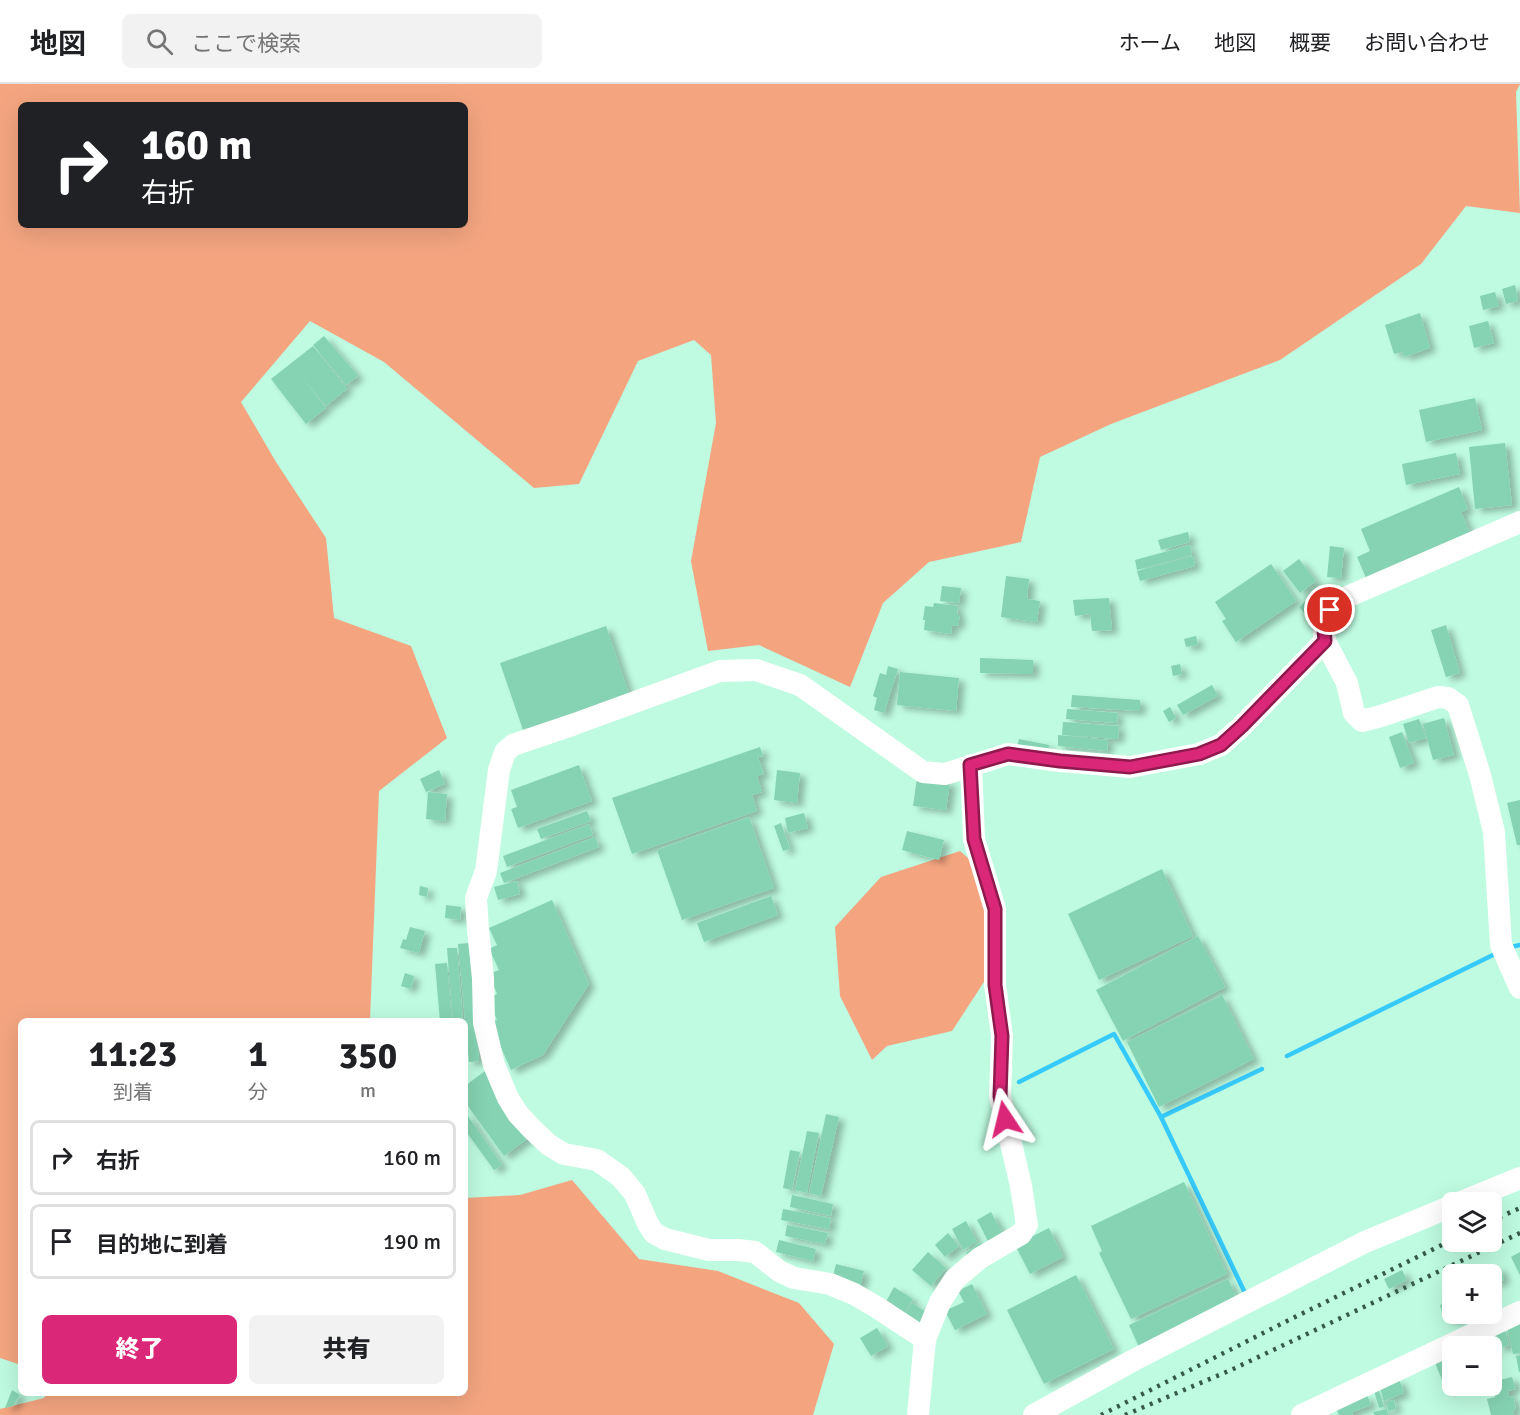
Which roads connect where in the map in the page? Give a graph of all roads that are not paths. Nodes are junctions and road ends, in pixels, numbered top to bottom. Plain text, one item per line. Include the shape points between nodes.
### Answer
1 (1520, 522) edge
2 (1325, 641) junction
3 (970, 765) junction
4 (1520, 988) edge
5 (1520, 1178) edge
6 (1486, 1192) edge
7 (1442, 1210) edge
8 (1520, 1312) edge
9 (925, 1339) junction
10 (918, 1415) edge
11 (1034, 1415) edge
12 (1302, 1415) edge

1 - 2 street via 1340,600 1323,619
2 - 3 street via 1221,745 1199,754 1130,767 1008,754
2 - 4 street via 1347,683 1354,712 1362,721 1438,697 1458,705 1494,832 1501,945
3 - 9 street via 974,839 995,909 995,985 1002,1036 1000,1096 1027,1225 1021,1234 980,1258 955,1279 940,1302
3 - 9 street via 945,774 923,772 800,686 756,670 720,671 513,745 505,752 499,770 486,871 476,898 484,1023 494,1065 518,1114 549,1146 564,1154 597,1160 621,1177 635,1194 654,1233 665,1239 709,1250 755,1252 794,1278 830,1284 854,1294
5 - 6 street
7 - 11 street via 1365,1242
8 - 12 street
9 - 10 street

